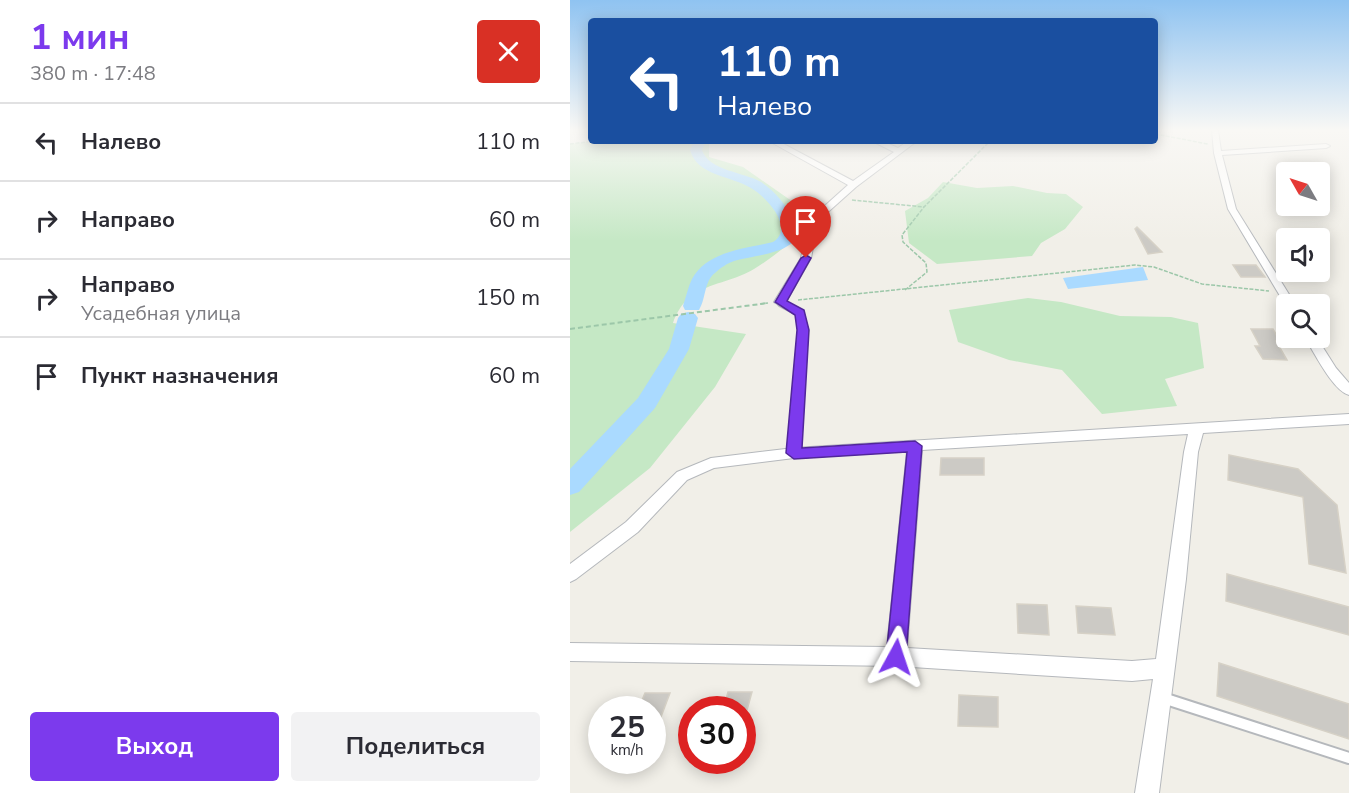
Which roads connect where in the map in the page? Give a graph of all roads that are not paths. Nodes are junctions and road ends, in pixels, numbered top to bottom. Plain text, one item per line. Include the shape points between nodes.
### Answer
1 (820, 167) edge
2 (877, 167) edge
3 (1222, 167) edge
4 (853, 185) junction
5 (1283, 294) edge
6 (780, 302) joint
7 (1317, 348) edge
8 (1349, 391) edge
9 (1349, 419) edge
10 (1196, 430) junction
11 (915, 446) junction
12 (794, 453) junction
13 (570, 574) edge
14 (570, 652) edge
15 (896, 657) junction
16 (1164, 668) junction
17 (1161, 698) junction
18 (1349, 758) edge
19 (1147, 793) edge

1 - 4 street
2 - 4 street
3 - 5 street via 1232,209
4 - 6 street via 814,220 806,258
6 - 12 lane via 800,313 803,330
7 - 8 street
9 - 10 street
10 - 11 street
10 - 16 street
11 - 12 street
11 - 15 street
12 - 13 street via 711,463 682,476 632,527
14 - 15 street
15 - 16 street via 1132,671
16 - 17 street
17 - 18 lane
17 - 19 street

